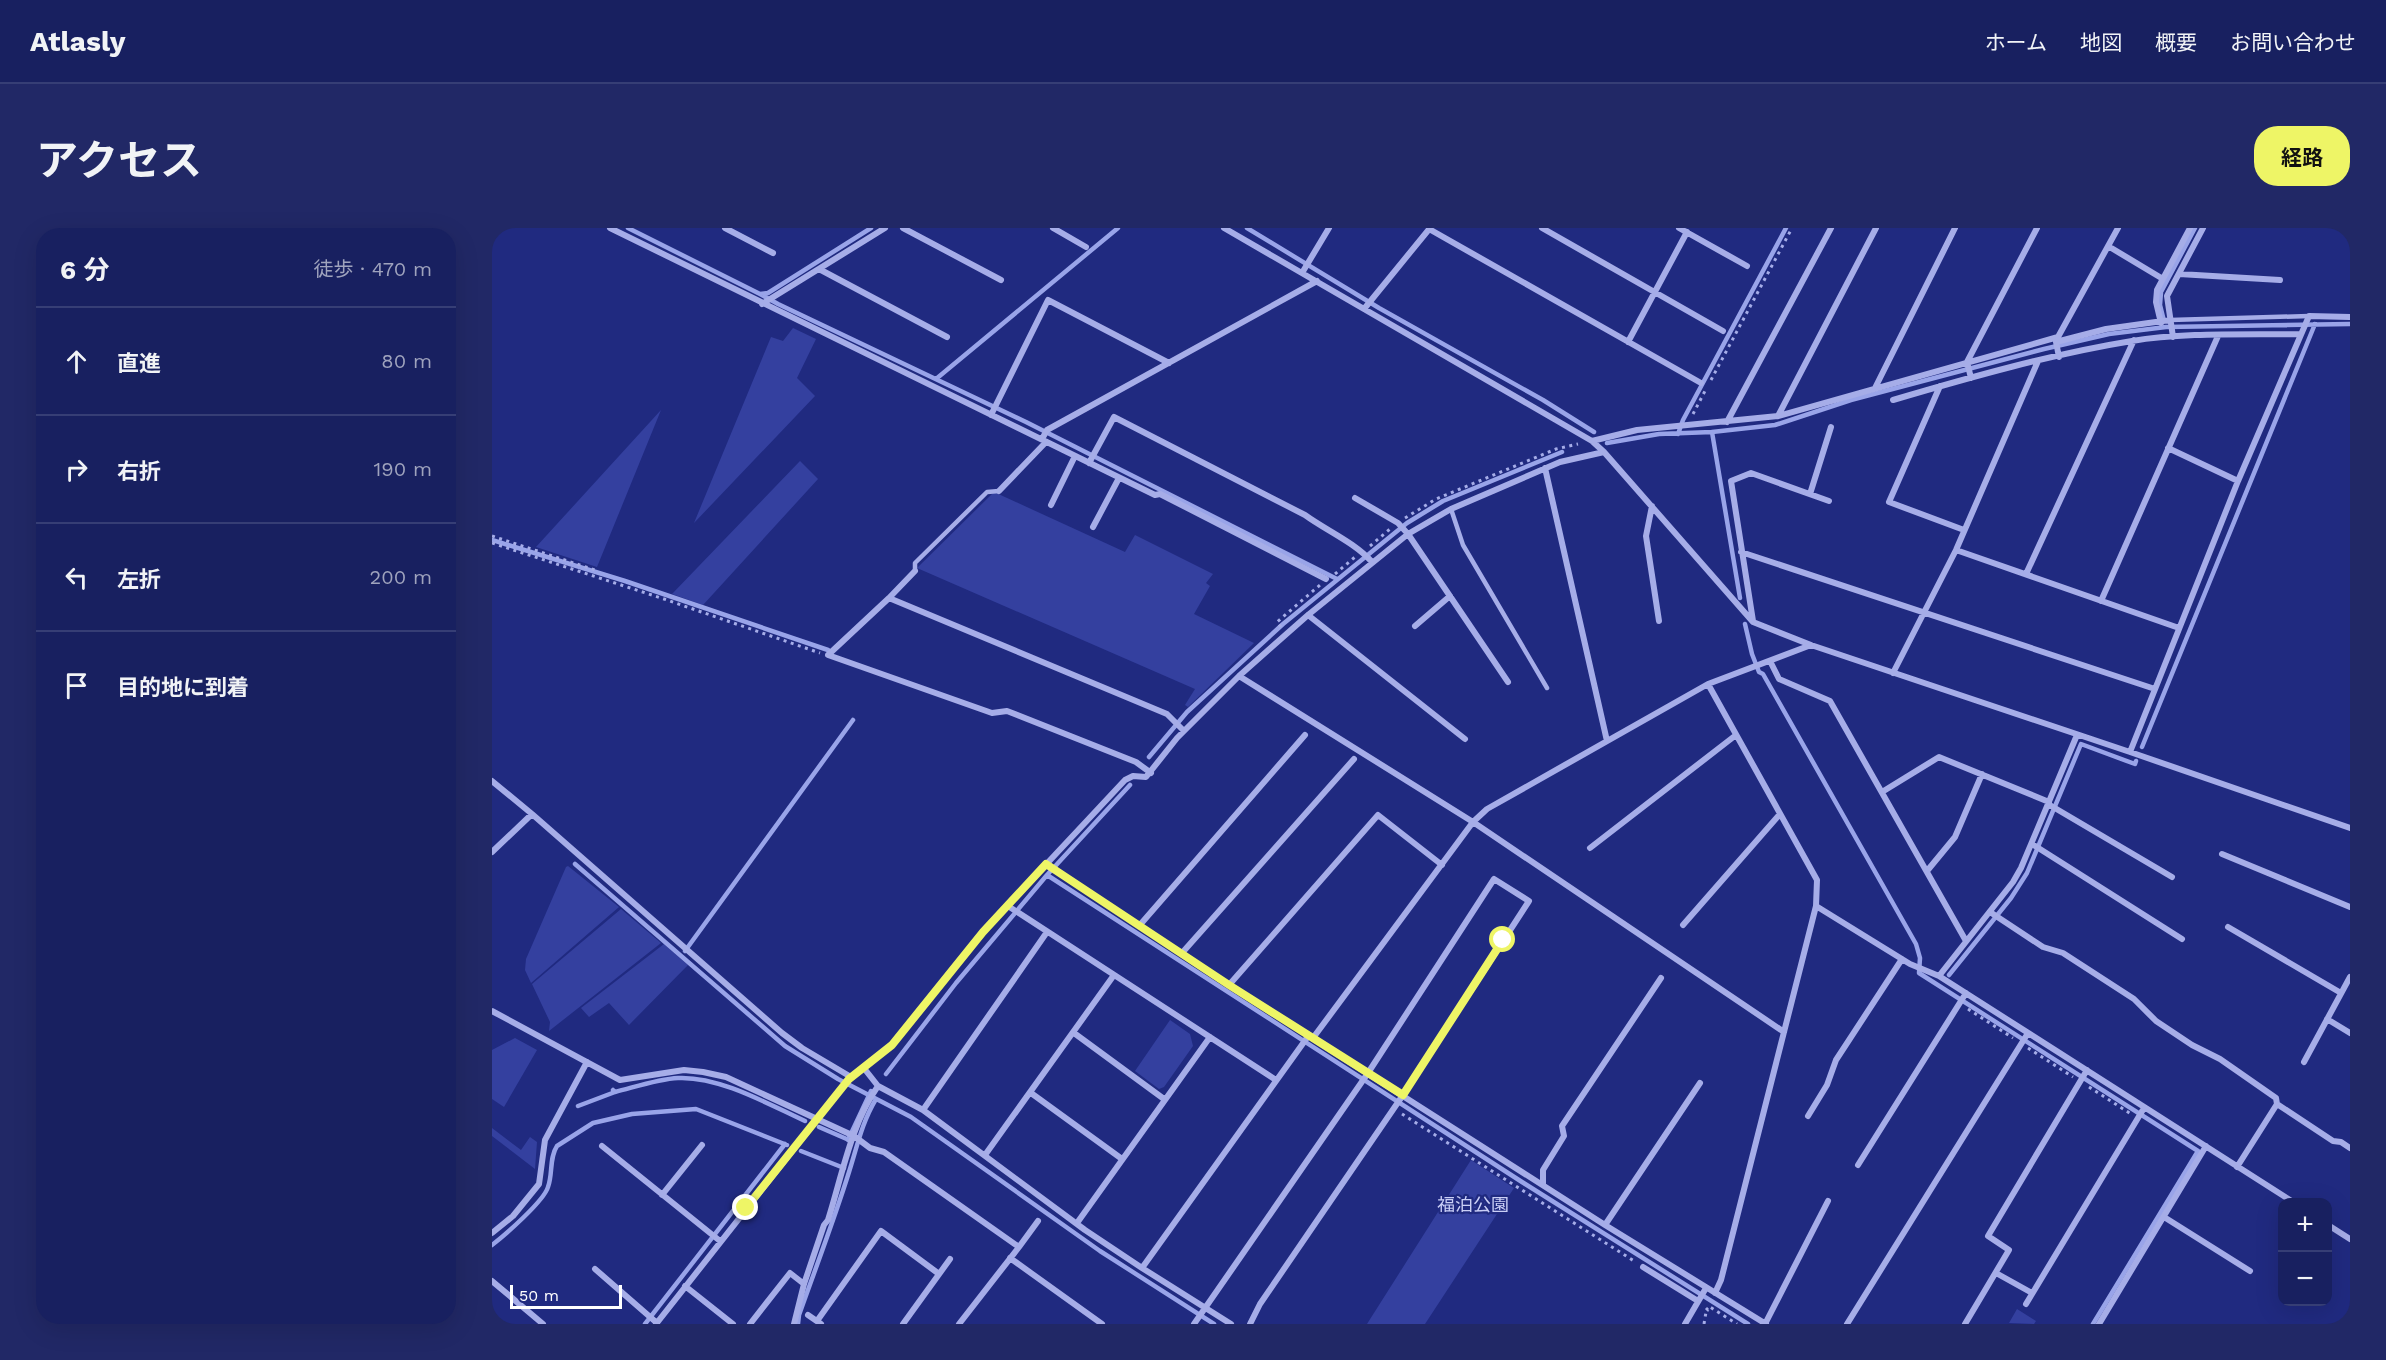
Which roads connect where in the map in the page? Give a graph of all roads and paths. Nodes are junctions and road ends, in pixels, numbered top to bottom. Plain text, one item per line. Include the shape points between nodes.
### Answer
1 (610, 228) edge
2 (725, 228) edge
3 (885, 228) edge
4 (903, 228) edge
5 (1053, 228) edge
6 (1224, 228) edge
7 (1329, 228) edge
8 (1542, 228) edge
9 (1679, 228) edge
10 (1792, 228) edge
11 (1831, 228) edge
12 (1876, 228) edge
13 (1955, 228) edge
14 (2037, 228) edge
15 (2118, 228) edge
16 (2190, 228) edge
17 (2203, 228) edge
18 (1430, 229) edge
19 (1687, 232) junction
20 (2108, 246) junction
21 (1086, 248) dead end
22 (773, 253) dead end
23 (1747, 266) dead end
24 (819, 269) junction
25 (1303, 270) junction
26 (2179, 274) junction
27 (2163, 279) junction
28 (1001, 280) dead end
29 (2280, 280) dead end
30 (1317, 281) junction
31 (1655, 292) junction
32 (768, 301) junction
33 (1367, 305) junction
34 (2350, 317) edge
35 (2308, 318) junction
36 (2168, 325) junction
37 (1723, 331) dead end
38 (2303, 331) junction
39 (2218, 336) junction
40 (947, 337) dead end
41 (2134, 340) junction
42 (1628, 342) junction
43 (2057, 346) junction
44 (2038, 361) junction
45 (1168, 363) junction
46 (1967, 363) junction
47 (1971, 376) junction
48 (1701, 383) dead end
49 (1940, 386) junction
50 (1875, 388) junction
51 (1893, 400) dead end
52 (992, 413) junction
53 (1778, 416) junction
54 (1727, 422) junction
55 (1682, 427) junction
56 (1831, 427) dead end
57 (1045, 437) junction
58 (1592, 441) junction
59 (2168, 448) junction
60 (1604, 452) junction
61 (1075, 456) junction
62 (1092, 458) junction
63 (1545, 468) junction
64 (1119, 478) junction
65 (2238, 481) junction
66 (999, 491) joint
67 (1810, 494) junction
68 (1355, 498) dead end
69 (1830, 501) dead end
70 (1051, 505) dead end
71 (1652, 506) junction
72 (1451, 509) junction
73 (1094, 527) dead end
74 (1403, 528) junction
75 (1964, 531) junction
76 (492, 536) edge
77 (492, 543) edge
78 (1956, 550) junction
79 (1741, 552) junction
80 (1368, 558) junction
81 (595, 570) dead end
82 (915, 571) joint
83 (2026, 574) junction
84 (1326, 579) joint
85 (1450, 596) junction
86 (889, 598) junction
87 (2101, 600) junction
88 (1925, 611) junction
89 (1308, 615) junction
90 (1659, 621) dead end
91 (1754, 622) junction
92 (1279, 625) dead end
93 (1415, 626) dead end
94 (2179, 628) junction
95 (1810, 645) junction
96 (828, 656) junction
97 (1770, 661) junction
98 (1893, 673) junction
99 (1239, 676) junction
100 (1508, 682) dead end
101 (1708, 684) junction
102 (1546, 688) dead end
103 (2155, 689) junction
104 (1182, 730) junction
105 (1305, 735) dead end
106 (1736, 735) junction
107 (2077, 735) junction
108 (1465, 739) dead end
109 (1607, 741) junction
110 (2130, 752) junction
111 (1354, 759) dead end
112 (1151, 773) junction
113 (1982, 774) junction
114 (492, 781) edge
115 (1882, 792) junction
116 (2052, 806) junction
117 (532, 814) junction
118 (1780, 814) junction
119 (1473, 822) junction
120 (2350, 828) edge
121 (2036, 846) junction
122 (1590, 848) dead end
123 (492, 852) edge
124 (2222, 854) dead end
125 (1442, 865) junction
126 (1051, 868) junction
127 (1927, 871) junction
128 (2172, 877) dead end
129 (1816, 906) junction
130 (2350, 907) edge
131 (1013, 909) junction
132 (1994, 915) junction
133 (1683, 925) dead end
134 (1139, 926) junction
135 (2228, 927) dead end
136 (1047, 932) junction
137 (2182, 939) dead end
138 (1966, 940) junction
139 (1182, 953) junction
140 (1902, 959) junction
141 (1114, 975) junction
142 (1939, 976) junction
143 (2350, 977) edge
144 (1660, 978) dead end
145 (1229, 985) junction
146 (2342, 992) junction
147 (2350, 994) edge
148 (1962, 999) junction
149 (492, 1011) edge
150 (2327, 1019) junction
151 (1785, 1032) junction
152 (1074, 1033) junction
153 (2350, 1033) edge
154 (1210, 1037) junction
155 (1308, 1039) junction
156 (2025, 1039) junction
157 (587, 1062) junction
158 (2304, 1062) dead end
159 (863, 1067) junction
160 (1366, 1075) junction
161 (2083, 1076) junction
162 (850, 1078) junction
163 (1276, 1080) junction
164 (1700, 1083) dead end
165 (876, 1089) junction
166 (1031, 1093) junction
167 (1402, 1097) junction
168 (1164, 1099) junction
169 (2277, 1104) junction
170 (1395, 1108) junction
171 (923, 1110) junction
172 (2141, 1113) junction
173 (1808, 1116) dead end
174 (817, 1118) junction
175 (854, 1138) junction
176 (702, 1145) dead end
177 (602, 1146) dead end
178 (2206, 1146) junction
179 (2350, 1148) edge
180 (985, 1155) junction
181 (1122, 1159) junction
182 (1858, 1165) dead end
183 (2237, 1167) junction
184 (1543, 1185) junction
185 (662, 1195) junction
186 (2284, 1198) edge
187 (1828, 1201) dead end
188 (2164, 1217) junction
189 (1038, 1221) dead end
190 (1077, 1223) junction
191 (1605, 1225) junction
192 (2332, 1228) edge
193 (492, 1233) edge
194 (716, 1238) junction
195 (2350, 1239) edge
196 (1019, 1247) junction
197 (1010, 1258) junction
198 (950, 1259) dead end
199 (1644, 1267) joint
200 (1142, 1268) junction
201 (595, 1269) dead end
202 (2250, 1271) dead end
203 (1996, 1273) junction
204 (939, 1274) junction
205 (492, 1281) edge
206 (804, 1284) junction
207 (685, 1286) junction
208 (1715, 1293) junction
209 (2032, 1293) junction
210 (1702, 1295) junction
211 (2026, 1304) dead end
212 (1710, 1308) junction
213 (1204, 1310) junction
214 (808, 1315) dead end
215 (655, 1322) edge
216 (1196, 1322) edge
217 (819, 1323) edge
218 (961, 1323) edge
219 (543, 1324) edge
220 (733, 1324) edge
221 (750, 1324) edge
222 (794, 1324) edge
223 (903, 1324) edge
224 (1102, 1324) edge
225 (1231, 1324) edge
226 (1250, 1324) edge
227 (1684, 1324) edge
228 (1704, 1324) edge
229 (1737, 1324) edge
230 (1766, 1324) edge
231 (1846, 1324) edge
232 (1965, 1324) edge
233 (2099, 1324) edge

1 - 32 street
2 - 22 street
3 - 24 street
4 - 28 street
5 - 21 street
6 - 25 street
7 - 25 street
8 - 31 street
9 - 19 street
10 - 55 path
11 - 54 street
12 - 53 street
13 - 50 street
14 - 46 street
15 - 20 street
16 - 27 street
17 - 26 street
18 - 33 street
18 - 42 street
19 - 23 street
19 - 31 street
20 - 27 street
20 - 43 street
24 - 32 street
24 - 40 street
25 - 30 street
26 - 29 street
26 - 36 street via 2167,297
27 - 36 street via 2156,302
30 - 33 street
30 - 45 street
31 - 37 street
31 - 42 street
32 - 52 street
33 - 58 street
34 - 35 street
35 - 36 lane
35 - 38 street
36 - 39 street
36 - 41 street
36 - 43 street via 2106,329
38 - 39 street
38 - 65 street
39 - 59 street
41 - 43 street
41 - 83 street
42 - 48 street
43 - 44 street
43 - 46 street
44 - 47 street
44 - 75 street
45 - 52 street via 1048,300
45 - 57 street
46 - 47 street
46 - 50 street
47 - 49 street
49 - 51 street
49 - 75 street via 1889,502
50 - 53 street
52 - 57 street
53 - 54 street
54 - 55 street
55 - 58 street via 1637,430
56 - 67 street
57 - 61 street
57 - 66 street
58 - 60 street
58 - 74 path via 1556,449 1436,499
59 - 65 street
59 - 87 street
60 - 63 street
60 - 71 street
61 - 62 street
61 - 70 street
62 - 64 street
62 - 80 street via 1114,417 1305,515
63 - 72 street
63 - 109 street
64 - 73 street
64 - 84 street via 1160,494
65 - 94 street
66 - 82 lane via 987,492 915,563
67 - 69 street
67 - 79 street via 1751,473 1731,481
68 - 74 street
71 - 90 street via 1646,536
71 - 91 street
72 - 74 street
72 - 102 lane via 1463,545
74 - 80 street
74 - 85 street
75 - 78 street
76 - 81 path
77 - 96 path
78 - 83 street
78 - 88 street
79 - 88 street
79 - 91 street
80 - 89 street
82 - 86 street
83 - 87 street
84 - 92 path via 1277,622
85 - 93 street
85 - 100 street
86 - 96 street
86 - 104 street via 1169,717
87 - 94 street
88 - 98 street
88 - 103 street
89 - 99 street
89 - 108 street
91 - 95 street
94 - 103 street
95 - 97 street
95 - 98 street
96 - 112 street via 992,713 1006,711 1136,762
97 - 101 street
97 - 115 street via 1779,679 1830,701
98 - 107 street
99 - 104 street
99 - 119 street
101 - 106 street
101 - 109 street
103 - 110 street
104 - 112 street
105 - 134 street
106 - 118 street
106 - 122 street
107 - 110 street
107 - 116 street
109 - 119 street via 1487,809
110 - 120 street
111 - 139 street
112 - 126 street via 1125,780
113 - 115 street via 1939,758
113 - 116 street
113 - 127 street via 1955,837
114 - 117 street
115 - 127 street
116 - 121 street
116 - 128 street
117 - 123 street
117 - 162 street via 782,1033
118 - 129 street via 1817,880
118 - 133 street
119 - 125 street
119 - 151 street
121 - 132 street
121 - 137 street
124 - 130 street
125 - 145 street via 1378,815
125 - 155 street
126 - 131 street
126 - 134 street
127 - 138 street
129 - 140 street
129 - 151 street
131 - 136 street
131 - 159 street via 983,932 892,1045
132 - 138 street
132 - 169 street via 2134,999 2156,1021 2220,1059 2276,1098
134 - 139 street
135 - 146 street
136 - 141 street
136 - 171 street
138 - 142 street
139 - 145 street
140 - 142 street
140 - 173 street via 1836,1060 1827,1085
141 - 152 street
141 - 154 street
142 - 148 street
143 - 146 street
144 - 184 street via 1562,1126 1564,1136 1543,1170
145 - 155 street
146 - 147 street
146 - 150 street
148 - 156 street
148 - 156 path
148 - 182 street
149 - 157 street
150 - 153 street
150 - 158 street
151 - 208 street
152 - 166 street
152 - 168 street
154 - 163 street
154 - 168 street
155 - 160 street
155 - 163 street
156 - 161 street
156 - 161 path
156 - 231 street
157 - 174 street via 620,1080 684,1070 726,1077
157 - 193 street via 544,1140 539,1184 513,1216
159 - 162 street
159 - 165 street
160 - 167 street
160 - 167 street via 1494,879 1528,901
160 - 213 street
161 - 172 street
161 - 172 path
161 - 203 street via 1988,1236 2010,1250
162 - 174 street
163 - 200 street
164 - 191 street
165 - 171 street
165 - 175 street
166 - 180 street
166 - 181 street
167 - 170 street
167 - 184 street
168 - 181 street
169 - 179 street
169 - 183 street
170 - 199 path
170 - 226 street
171 - 180 street
172 - 178 street
172 - 209 street
174 - 175 street
174 - 194 street
175 - 196 street via 884,1152
175 - 206 street
176 - 185 street
177 - 185 street
178 - 183 street
178 - 188 street
180 - 190 street
181 - 190 street
183 - 186 street
184 - 191 street
185 - 194 street
187 - 230 street
188 - 202 street
188 - 233 street
189 - 196 street
190 - 200 street
191 - 210 street
192 - 195 street
194 - 207 street
196 - 197 street
197 - 218 street
197 - 224 street
198 - 204 street
199 - 210 street
200 - 213 street
201 - 215 street
203 - 209 street
203 - 232 street
204 - 217 street via 880,1232
204 - 223 street
205 - 219 street
206 - 221 street via 790,1273
206 - 222 street
207 - 215 street
207 - 220 street
208 - 210 street
208 - 230 street
209 - 211 street
210 - 212 path
210 - 227 street
212 - 228 path via 1704,1313
212 - 229 path
213 - 216 street
213 - 225 street
214 - 217 street

